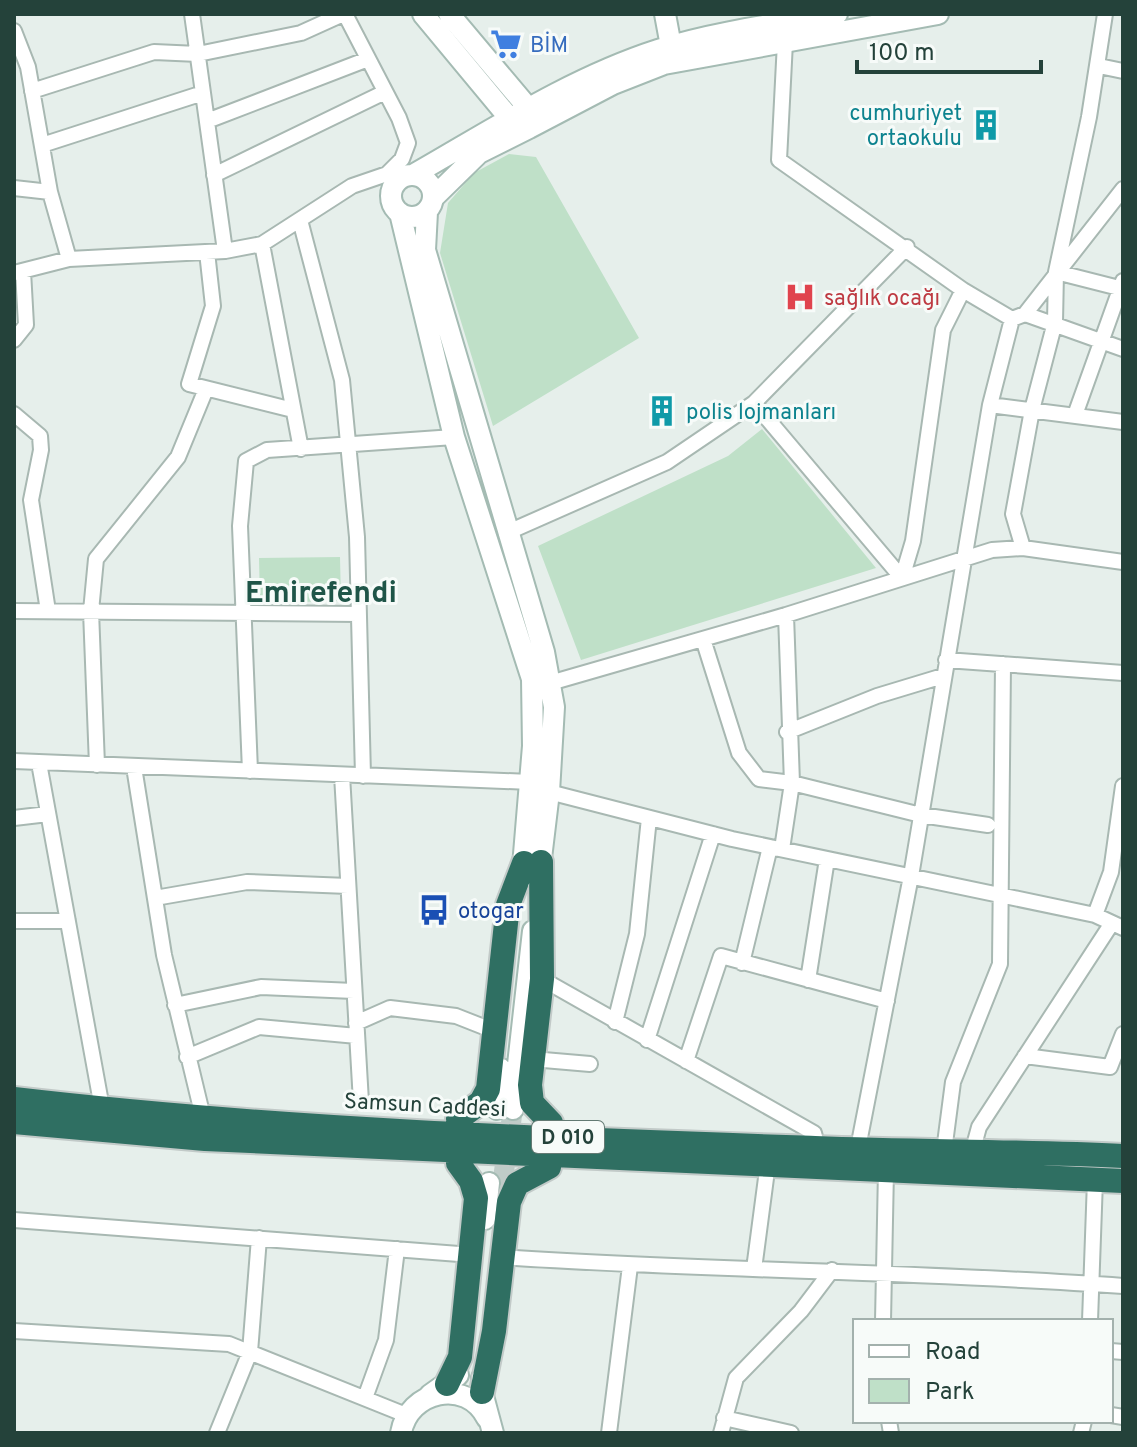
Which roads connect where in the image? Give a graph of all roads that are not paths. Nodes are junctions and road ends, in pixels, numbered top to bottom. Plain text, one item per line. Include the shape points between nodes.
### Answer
1 (192, 14) edge
2 (344, 14) edge
3 (423, 14) edge
4 (449, 14) edge
5 (665, 14) edge
6 (837, 14) edge
7 (938, 14) edge
8 (1105, 14) edge
9 (786, 23) edge
10 (14, 31) edge
11 (198, 54) junction
12 (672, 54) junction
13 (368, 59) junction
14 (1099, 66) junction
15 (1123, 71) edge
16 (32, 91) junction
17 (385, 92) junction
18 (203, 93) junction
19 (523, 119) junction
20 (207, 121) junction
21 (42, 145) junction
22 (214, 175) junction
23 (400, 176) junction
24 (14, 188) edge
25 (1123, 189) edge
26 (50, 192) junction
27 (430, 205) junction
28 (400, 213) junction
29 (300, 220) junction
30 (262, 244) junction
31 (907, 247) junction
32 (225, 251) junction
33 (207, 252) junction
34 (69, 259) junction
35 (18, 272) edge
36 (1056, 272) junction
37 (1122, 286) edge
38 (963, 290) junction
39 (1019, 316) junction
40 (1055, 322) junction
41 (14, 340) edge
42 (1100, 340) junction
43 (1123, 349) edge
44 (206, 389) junction
45 (754, 403) junction
46 (990, 405) junction
47 (293, 410) junction
48 (1032, 410) junction
49 (14, 414) edge
50 (1075, 415) junction
51 (1123, 422) edge
52 (454, 437) junction
53 (348, 447) junction
54 (301, 449) junction
55 (506, 533) junction
56 (1023, 548) junction
57 (967, 558) junction
58 (1123, 562) edge
59 (902, 578) junction
60 (14, 611) edge
61 (48, 611) junction
62 (91, 611) junction
63 (243, 611) junction
64 (359, 614) junction
65 (786, 615) junction
66 (703, 639) junction
67 (946, 660) junction
68 (1003, 664) junction
69 (1123, 673) edge
70 (943, 676) junction
71 (550, 683) junction
72 (787, 732) junction
73 (14, 761) edge
74 (39, 763) junction
75 (97, 765) junction
76 (134, 767) junction
77 (250, 771) junction
78 (342, 775) junction
79 (363, 776) junction
80 (530, 782) junction
81 (792, 783) junction
82 (1123, 786) edge
83 (549, 792) junction
84 (48, 814) junction
85 (921, 815) junction
86 (14, 818) edge
87 (649, 818) junction
88 (988, 825) dead end
89 (713, 834) junction
90 (776, 848) junction
91 (827, 859) junction
92 (532, 862) junction
93 (911, 876) junction
94 (348, 886) junction
95 (1003, 895) junction
96 (155, 898) junction
97 (1095, 915) junction
98 (14, 921) edge
99 (68, 921) junction
100 (1118, 926) edge
101 (742, 963) junction
102 (542, 979) junction
103 (808, 980) junction
104 (354, 991) junction
105 (887, 1001) junction
106 (175, 1005) junction
107 (615, 1022) junction
108 (356, 1029) junction
109 (494, 1031) junction
110 (1123, 1034) edge
111 (647, 1040) junction
112 (1025, 1056) junction
113 (187, 1057) junction
114 (532, 1059) junction
115 (686, 1061) junction
116 (590, 1064) dead end
117 (14, 1099) edge
118 (361, 1102) dead end
119 (102, 1108) junction
120 (505, 1109) tunnel mouth
121 (458, 1119) junction
122 (14, 1122) edge
123 (551, 1123) junction
124 (204, 1128) junction
125 (858, 1148) junction
126 (973, 1149) junction
127 (944, 1151) junction
128 (1123, 1156) edge
129 (820, 1158) junction
130 (458, 1163) junction
131 (549, 1167) junction
132 (886, 1170) junction
133 (766, 1178) junction
134 (1095, 1180) junction
135 (1123, 1181) edge
136 (14, 1220) edge
137 (259, 1238) junction
138 (397, 1249) junction
139 (472, 1255) junction
140 (502, 1257) junction
141 (630, 1266) junction
142 (754, 1269) junction
143 (832, 1270) junction
144 (882, 1272) junction
145 (1091, 1284) junction
146 (1123, 1286) edge
147 (883, 1319) edge
148 (1090, 1319) edge
149 (14, 1331) edge
150 (250, 1352) junction
151 (438, 1390) junction
152 (482, 1392) junction
153 (365, 1398) junction
154 (722, 1426) edge
155 (402, 1427) edge
156 (491, 1430) edge
157 (217, 1433) edge
158 (609, 1433) edge
159 (791, 1433) edge

1 - 11 street
2 - 11 street via 301,33
2 - 13 street
3 - 19 main road
4 - 19 main road
5 - 12 main road
6 - 9 main road
7 - 9 main road
8 - 14 street
9 - 12 main road
9 - 31 street via 779,160
10 - 16 street
11 - 16 street via 154,52
11 - 18 street
12 - 19 main road via 605,71
13 - 17 street
13 - 20 street
14 - 15 street
14 - 36 street
16 - 21 street
17 - 22 street
17 - 23 street via 408,143
18 - 20 street
18 - 21 street
19 - 23 main road
19 - 27 main road via 479,153
20 - 22 street
21 - 26 street
22 - 32 street
23 - 27 main road via 424,178 432,187
23 - 28 main road via 391,197
23 - 29 street via 352,186
24 - 26 street
25 - 36 street
26 - 34 street
27 - 28 main road via 413,217
27 - 55 main road via 425,250
28 - 52 main road
29 - 30 street
29 - 53 street via 342,380
30 - 32 street
30 - 47 street
31 - 38 street
31 - 45 street
32 - 33 street
33 - 34 street
33 - 44 street via 213,306 189,384
34 - 35 street
35 - 41 street via 26,325
36 - 37 street
36 - 39 street
36 - 40 street
37 - 42 street
38 - 39 street
38 - 59 street via 943,330 913,541
39 - 40 street
39 - 46 street
40 - 42 street
40 - 48 street
42 - 43 street
42 - 50 street
44 - 47 street
44 - 62 street via 178,457 96,559
45 - 55 street via 667,462
45 - 59 street
46 - 48 street
46 - 57 street
47 - 54 street
48 - 50 street
48 - 56 street via 1013,514
49 - 61 street via 40,436 31,500
50 - 51 street
52 - 53 street
52 - 80 main road via 532,679
53 - 54 street
53 - 64 street
54 - 63 street via 267,450 246,461 240,526
55 - 71 main road
56 - 57 street
56 - 58 street
57 - 59 street
57 - 67 street
59 - 65 street
60 - 61 street
61 - 62 street
62 - 63 street
62 - 75 street
63 - 64 street
63 - 77 street
64 - 79 street
65 - 66 street
65 - 72 street
66 - 71 street
66 - 81 street via 739,753 759,779
67 - 68 street
67 - 70 street
68 - 69 street
68 - 95 street
70 - 72 street
70 - 85 street
71 - 83 main road via 554,707
72 - 81 street
73 - 74 street
74 - 75 street
74 - 84 street
75 - 76 street
76 - 77 street
76 - 96 street
77 - 78 street
78 - 79 street
78 - 94 street
79 - 80 street
80 - 83 street
80 - 92 main road
81 - 85 street
81 - 90 street
82 - 97 street via 1111,872
83 - 87 street
83 - 92 main road
84 - 86 street
84 - 99 street
85 - 88 street
85 - 93 street
87 - 89 street
87 - 107 street via 637,934
89 - 90 street
89 - 111 street
90 - 91 street
90 - 101 street
91 - 93 street
91 - 103 street
92 - 102 highway
92 - 109 highway via 508,905
92 - 120 main road
93 - 95 street
93 - 105 street
94 - 96 street via 247,882
94 - 104 street
95 - 97 street
95 - 127 street via 1000,964 953,1082
96 - 106 street
97 - 100 street
98 - 99 street
99 - 119 street
100 - 112 street
101 - 103 street
101 - 115 street via 721,956
102 - 107 street
102 - 114 highway
103 - 105 street
104 - 106 street via 261,987
104 - 108 street
105 - 125 street
106 - 113 street
107 - 111 street
108 - 109 street via 390,1008 456,1016
108 - 113 street via 259,1027
108 - 118 street
109 - 121 highway via 488,1089 481,1102
110 - 112 street via 1110,1067
111 - 115 street
112 - 126 street via 979,1127
113 - 124 street
114 - 116 street
114 - 123 highway via 532,1103
115 - 129 street via 814,1133
117 - 119 highway, Samsun Caddesi / D 010
119 - 124 highway, Samsun Caddesi / D 010
121 - 123 highway
121 - 124 highway via 224,1107
122 - 124 highway, Samsun Caddesi / D 010
123 - 129 highway via 776,1134
124 - 129 highway, Samsun Caddesi / D 010
124 - 130 highway via 242,1152
125 - 127 highway, Samsun Caddesi / D 010
125 - 129 highway, Samsun Caddesi / D 010
126 - 127 highway, Samsun Caddesi / D 010
126 - 128 highway, Samsun Caddesi / D 010
129 - 132 highway, Samsun Caddesi / D 010
129 - 133 highway
130 - 131 highway
130 - 139 highway via 476,1198
131 - 133 highway
131 - 140 highway via 517,1184 509,1202
132 - 134 highway, Samsun Caddesi / D 010
132 - 144 street
133 - 142 street
134 - 135 highway, Samsun Caddesi / D 010
134 - 145 street
136 - 137 street
137 - 138 street
137 - 150 street
138 - 139 street
138 - 153 street via 386,1340
139 - 151 highway via 460,1357
140 - 141 street
140 - 152 highway
141 - 142 street
141 - 158 street
142 - 143 street
143 - 144 street
143 - 154 street via 801,1311 736,1378
144 - 145 street
144 - 147 street
145 - 146 street
145 - 148 street
149 - 150 street via 229,1344
150 - 153 street
150 - 157 street
151 - 152 main road via 460,1374 469,1358 495,1184
151 - 155 main road
151 - 156 main road via 459,1394 483,1411
152 - 156 main road
153 - 155 street
154 - 159 street

